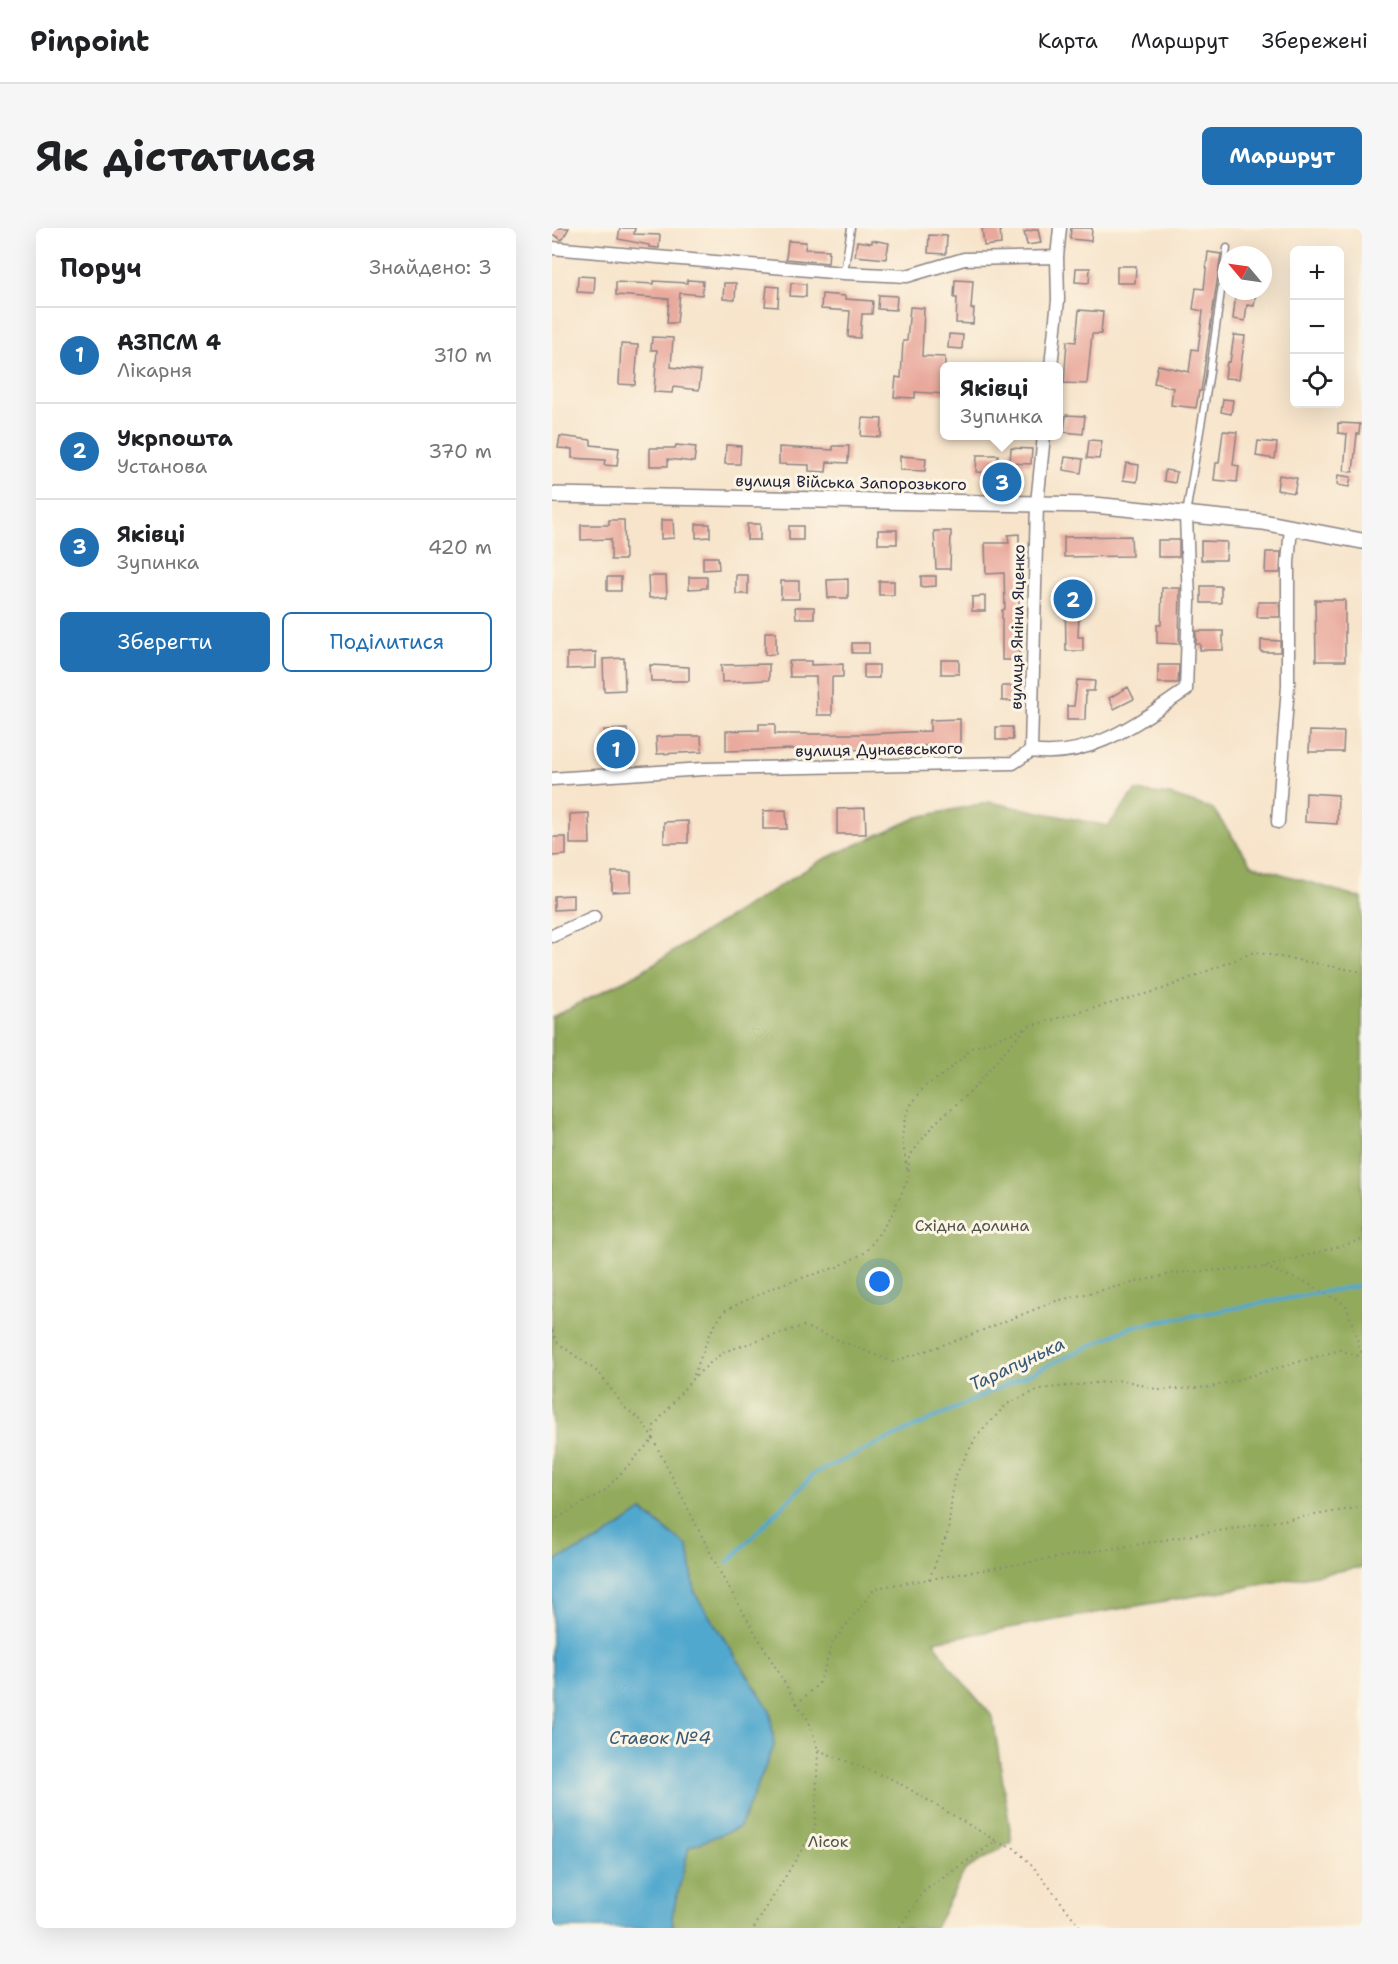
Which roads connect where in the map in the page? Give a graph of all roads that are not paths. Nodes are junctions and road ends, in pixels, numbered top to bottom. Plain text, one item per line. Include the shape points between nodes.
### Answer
1 (851, 228) edge
2 (1060, 228) edge
3 (552, 248) edge
4 (1057, 257) junction
5 (843, 273) junction
6 (1220, 300) edge
7 (1051, 362) edge
8 (1043, 440) edge
9 (552, 495) edge
10 (1037, 503) junction
11 (1186, 515) junction
12 (1291, 527) junction
13 (1362, 541) edge
14 (1031, 751) junction
15 (552, 779) edge
16 (1278, 822) dead end
17 (594, 917) dead end
18 (552, 936) edge

1 - 5 lane
2 - 4 street
3 - 5 street
4 - 5 street via 964,259 907,276
4 - 7 street via 1058,300
6 - 11 lane
8 - 10 street, вулиця Яніни Яценко
9 - 10 street, вулиця Війська Запорозького
10 - 11 street, вулиця Війська Запорозького
10 - 14 street, вулиця Яніни Яценко
11 - 12 street, вулиця Війська Запорозького
11 - 14 street, вулиця Дунаєвського via 1186,690 1108,740 1048,754
12 - 13 street, вулиця Війська Запорозького
12 - 16 street via 1288,686
14 - 15 street, вулиця Дунаєвського via 1013,763 703,769
17 - 18 street

